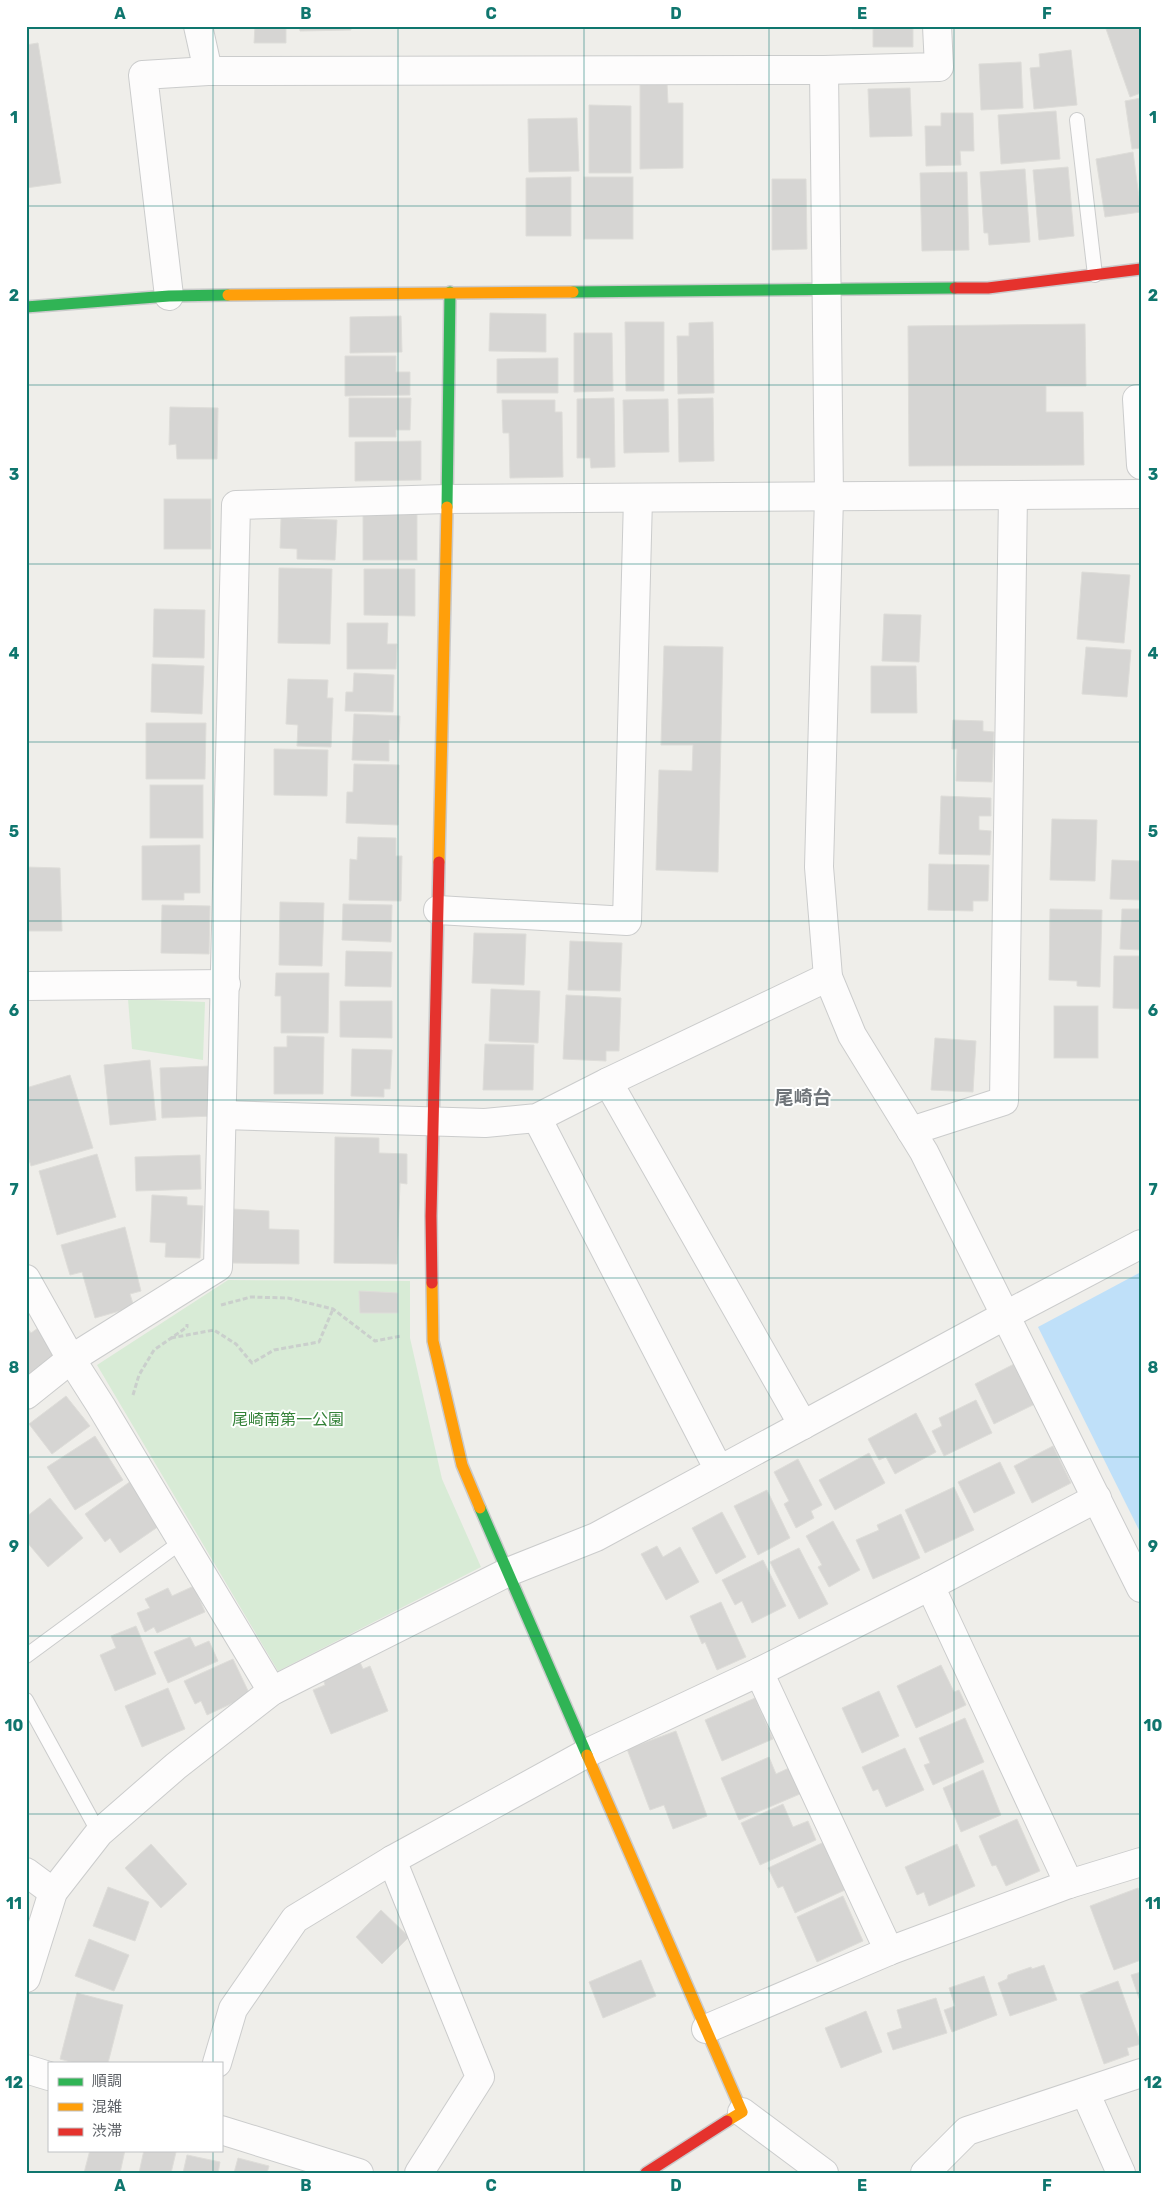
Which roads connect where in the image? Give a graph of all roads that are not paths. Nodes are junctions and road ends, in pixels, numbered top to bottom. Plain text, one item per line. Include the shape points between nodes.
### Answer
1 (198, 26) edge
2 (937, 26) edge
3 (824, 70) junction
4 (208, 71) junction
5 (1077, 120) dead end
6 (1141, 269) edge
7 (1095, 274) junction
8 (826, 289) junction
9 (450, 292) junction
10 (169, 296) junction
11 (26, 307) edge
12 (1141, 398) edge
13 (1141, 465) edge
14 (1141, 494) edge
15 (1013, 495) junction
16 (829, 497) junction
17 (638, 498) junction
18 (448, 499) junction
19 (438, 910) junction
20 (828, 977) junction
21 (226, 984) junction
22 (26, 986) edge
23 (608, 1082) junction
24 (223, 1115) junction
25 (537, 1118) junction
26 (434, 1121) junction
27 (911, 1131) junction
28 (1141, 1244) edge
29 (26, 1279) edge
30 (1006, 1315) junction
31 (71, 1360) junction
32 (26, 1395) edge
33 (804, 1425) junction
34 (719, 1470) junction
35 (1097, 1498) junction
36 (181, 1542) junction
37 (508, 1572) junction
38 (930, 1586) junction
39 (1141, 1588) edge
40 (26, 1656) edge
41 (759, 1672) junction
42 (272, 1691) junction
43 (26, 1700) edge
44 (587, 1753) junction
45 (99, 1833) junction
46 (392, 1860) junction
47 (1141, 1862) edge
48 (26, 1872) edge
49 (1070, 1884) junction
50 (54, 1892) junction
51 (889, 1951) junction
52 (26, 1978) edge
53 (706, 2028) junction
54 (217, 2062) edge
55 (26, 2069) edge
56 (1141, 2073) edge
57 (48, 2076) edge
58 (1085, 2092) junction
59 (742, 2112) junction
60 (222, 2130) edge
61 (359, 2173) edge
62 (419, 2173) edge
63 (646, 2173) edge
64 (824, 2173) edge
65 (925, 2173) edge
66 (1121, 2173) edge

1 - 4 street
2 - 3 street via 939,67
3 - 4 street
3 - 8 street
4 - 10 street via 143,75
5 - 7 lane
6 - 7 street
7 - 8 street via 988,288
8 - 9 street
8 - 16 street
9 - 10 street
9 - 18 street
10 - 11 street
12 - 13 street via 1138,399
14 - 15 street
15 - 16 street
15 - 27 street via 1004,1102
16 - 17 street
16 - 20 street via 819,867
17 - 18 street
17 - 19 street via 627,921
18 - 19 street
18 - 21 street via 236,505
19 - 26 street
20 - 23 street
20 - 27 street via 852,1035
21 - 22 street
21 - 24 street
23 - 25 street
23 - 33 street
24 - 26 street
24 - 31 street via 218,1266
25 - 26 street via 485,1123
25 - 34 street
26 - 37 street via 431,1216 433,1341 462,1465
27 - 30 street
28 - 30 street
29 - 31 street
30 - 33 street
30 - 35 street
31 - 32 street
31 - 36 street
33 - 34 street
34 - 37 street via 596,1537
35 - 38 street
35 - 39 street
36 - 40 lane
36 - 42 street
37 - 42 street
37 - 44 street
38 - 41 street
38 - 49 street
41 - 44 street
41 - 51 street
42 - 45 street via 176,1766
43 - 45 lane
44 - 46 street
44 - 53 street
45 - 50 street
46 - 54 street via 296,1919 234,2009
46 - 62 street via 480,2077
47 - 49 street
48 - 50 street
49 - 51 street
50 - 52 street
51 - 53 street
53 - 59 street
55 - 57 street
56 - 58 street
58 - 65 street via 967,2130
58 - 66 street
59 - 63 street
59 - 64 street
60 - 61 street

